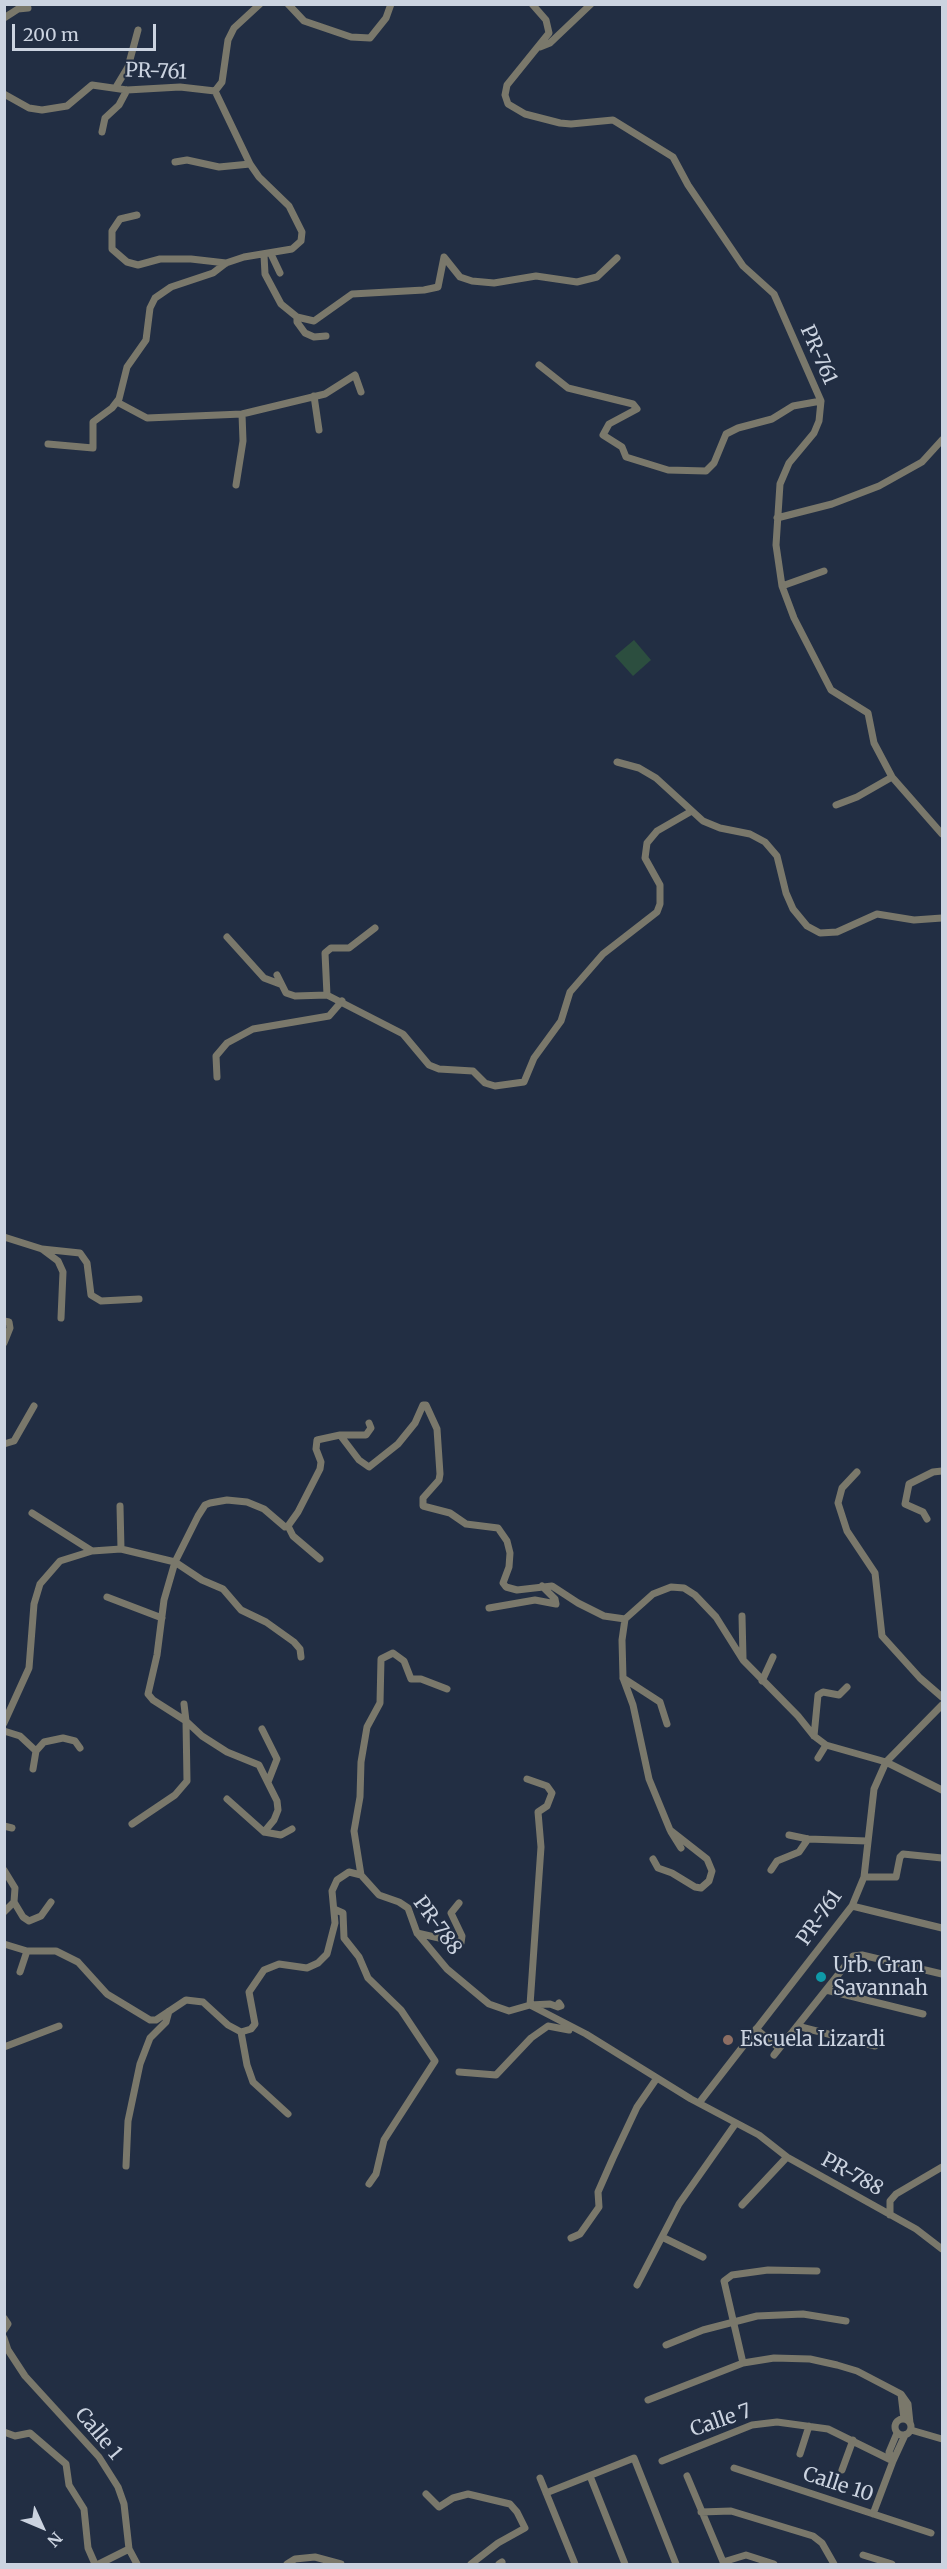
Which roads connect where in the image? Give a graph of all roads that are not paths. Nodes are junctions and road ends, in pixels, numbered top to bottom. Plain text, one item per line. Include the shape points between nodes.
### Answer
1 (260, 4) edge
2 (391, 4) edge
3 (532, 4) edge
4 (591, 4) edge
5 (289, 5) edge
6 (28, 8) dead end
7 (4, 18) edge
8 (138, 30) dead end
9 (540, 47) junction
10 (116, 87) junction
11 (127, 90) junction
12 (215, 91) junction
13 (4, 94) edge
14 (102, 132) dead end
15 (175, 162) dead end
16 (250, 164) junction
17 (137, 215) dead end
18 (267, 255) junction
19 (617, 258) dead end
20 (226, 263) junction
21 (280, 273) dead end
22 (297, 317) junction
23 (326, 336) dead end
24 (539, 366) dead end
25 (361, 392) dead end
26 (314, 396) junction
27 (821, 401) junction
28 (117, 402) junction
29 (242, 414) junction
30 (319, 430) dead end
31 (942, 440) edge
32 (48, 444) dead end
33 (236, 485) dead end
34 (777, 518) junction
35 (824, 571) dead end
36 (782, 586) junction
37 (617, 762) dead end
38 (892, 777) junction
39 (836, 805) dead end
40 (690, 812) junction
41 (942, 834) edge
42 (942, 918) edge
43 (375, 928) dead end
44 (227, 937) dead end
45 (277, 975) dead end
46 (280, 984) junction
47 (327, 994) junction
48 (342, 1000) junction
49 (217, 1077) dead end
50 (4, 1237) edge
51 (42, 1249) junction
52 (139, 1299) dead end
53 (61, 1318) dead end
54 (4, 1321) edge
55 (4, 1343) edge
56 (34, 1406) dead end
57 (369, 1423) dead end
58 (340, 1435) junction
59 (4, 1444) edge
60 (942, 1471) edge
61 (857, 1472) dead end
62 (120, 1506) dead end
63 (32, 1513) dead end
64 (927, 1519) dead end
65 (288, 1526) junction
66 (121, 1549) junction
67 (92, 1551) junction
68 (320, 1559) dead end
69 (175, 1562) junction
70 (542, 1586) junction
71 (106, 1597) dead end
72 (489, 1608) dead end
73 (742, 1616) dead end
74 (162, 1618) junction
75 (626, 1619) junction
76 (301, 1657) dead end
77 (772, 1657) dead end
78 (743, 1660) junction
79 (623, 1678) junction
80 (762, 1681) junction
81 (847, 1687) dead end
82 (447, 1689) dead end
83 (942, 1697) edge
84 (184, 1704) dead end
85 (942, 1705) edge
86 (186, 1721) junction
87 (4, 1723) edge
88 (667, 1724) dead end
89 (262, 1729) dead end
90 (4, 1731) edge
91 (814, 1736) junction
92 (826, 1744) junction
93 (80, 1748) dead end
94 (36, 1751) junction
95 (818, 1758) dead end
96 (886, 1762) junction
97 (33, 1769) dead end
98 (527, 1779) dead end
99 (268, 1782) junction
100 (942, 1790) edge
101 (227, 1799) dead end
102 (132, 1824) dead end
103 (292, 1829) dead end
104 (670, 1830) junction
105 (264, 1832) junction
106 (789, 1835) dead end
107 (808, 1839) junction
108 (867, 1841) junction
109 (681, 1848) dead end
110 (942, 1858) edge
111 (653, 1859) dead end
112 (4, 1870) edge
113 (771, 1870) dead end
114 (362, 1875) junction
115 (864, 1877) junction
116 (14, 1902) junction
117 (51, 1902) dead end
118 (459, 1904) dead end
119 (852, 1906) junction
120 (334, 1909) junction
121 (4, 1912) edge
122 (942, 1928) edge
123 (417, 1933) junction
124 (4, 1944) edge
125 (27, 1951) junction
126 (20, 1972) dead end
127 (942, 1974) edge
128 (826, 1990) junction
129 (559, 2004) dead end
130 (530, 2005) junction
131 (169, 2011) junction
132 (923, 2014) dead end
133 (58, 2026) dead end
134 (796, 2026) junction
135 (756, 2029) junction
136 (241, 2032) junction
137 (586, 2034) junction
138 (875, 2046) dead end
139 (4, 2047) edge
140 (779, 2048) junction
141 (774, 2055) dead end
142 (459, 2072) dead end
143 (657, 2078) junction
144 (699, 2103) junction
145 (288, 2114) dead end
146 (736, 2123) junction
147 (787, 2157) junction
148 (126, 2166) dead end
149 (942, 2167) edge
150 (369, 2184) dead end
151 (742, 2205) dead end
152 (890, 2215) junction
153 (662, 2237) junction
154 (571, 2238) dead end
155 (942, 2249) edge
156 (703, 2257) dead end
157 (816, 2271) dead end
158 (637, 2285) dead end
159 (4, 2318) edge
160 (734, 2321) junction
161 (846, 2322) dead end
162 (4, 2330) edge
163 (4, 2337) edge
164 (666, 2345) dead end
165 (743, 2363) junction
166 (648, 2400) dead end
167 (809, 2426) junction
168 (905, 2428) junction
169 (4, 2432) edge
170 (942, 2439) edge
171 (853, 2440) junction
172 (800, 2454) dead end
173 (662, 2461) dead end
174 (892, 2461) junction
175 (734, 2468) dead end
176 (842, 2470) dead end
177 (590, 2476) junction
178 (687, 2476) dead end
179 (540, 2478) dead end
180 (426, 2493) dead end
181 (546, 2493) junction
182 (701, 2512) junction
183 (873, 2514) junction
184 (931, 2533) dead end
185 (129, 2549) junction
186 (863, 2555) dead end
187 (723, 2563) edge
188 (97, 2565) edge
189 (137, 2565) edge
190 (286, 2565) edge
191 (341, 2565) edge
192 (471, 2565) edge
193 (575, 2565) edge
194 (626, 2565) edge
195 (676, 2565) edge
196 (774, 2565) edge
197 (834, 2565) edge
198 (892, 2565) edge

1 - 12 street, PR-761 / PR-761 via 234,28 228,40 222,82
2 - 5 street via 386,18 370,38 351,37 304,21
3 - 9 street, PR-761 / PR-761 via 546,20 549,33
4 - 9 street via 550,43
6 - 7 street
8 - 10 street via 128,68
9 - 27 street, PR-761 / PR-761 via 507,85 508,104 525,114 560,123 613,120 673,157 743,266 774,294
10 - 11 street, PR-761 / PR-761
10 - 13 street, PR-761 / PR-761 via 92,85 67,106 42,110 29,108
11 - 12 street, PR-761 / PR-761 via 180,87
11 - 14 street via 120,105 105,118
12 - 16 street
15 - 16 street via 187,160 219,167
16 - 18 street via 289,206 302,232 301,241 292,249
17 - 20 street via 120,219 111,231 112,249 127,262 138,265 191,259
18 - 20 street
18 - 21 street
18 - 22 street via 265,274 270,287 281,304
19 - 22 street via 597,277 577,282 536,276 494,283 460,277 444,257 438,287 352,294 314,321
20 - 28 street via 213,273 171,287 155,298 146,340 127,367
22 - 23 street via 305,333
24 - 27 street via 568,388 633,404 637,409 609,424 603,435 622,447 626,457 668,471 706,471 714,463 726,434 772,419 793,406
25 - 26 street via 355,375 325,394
26 - 29 street
26 - 30 street
27 - 34 street, PR-761 / PR-761 via 814,433 789,463 780,484
28 - 29 street via 147,418
28 - 32 street via 93,423 93,448
29 - 33 street via 243,441
31 - 34 street via 922,462 879,486 832,504
34 - 36 street, PR-761 / PR-761
35 - 36 street
36 - 38 street, PR-761 / PR-761 via 831,690 868,713 874,743
37 - 40 street via 656,778
38 - 39 street
38 - 41 street, PR-761 / PR-761
40 - 42 street via 720,828 750,834 765,842 777,856 793,909 807,926 820,933 837,932 877,914 914,920
40 - 48 street via 657,831 647,843 645,858 660,885 657,912 603,954 570,992 561,1022 534,1058 524,1082 495,1086 484,1083 473,1071 429,1065 403,1034
43 - 47 street via 349,948 331,948 326,953
44 - 46 street via 264,978
45 - 46 street
46 - 47 street via 286,993 295,996
47 - 48 street
48 - 49 street via 329,1016 254,1029 227,1043 216,1056
50 - 51 street
51 - 52 street via 80,1253 87,1263 91,1295 100,1301
51 - 53 street via 58,1261 63,1272
54 - 55 street via 9,1322 10,1328
56 - 59 street via 14,1441
57 - 58 street via 371,1428 366,1435
58 - 65 street via 317,1440 320,1469
58 - 70 street via 369,1467 398,1444 426,1405 437,1429 440,1473 439,1480 423,1498 423,1506 450,1513 466,1524 498,1528 510,1553 503,1583 517,1590
60 - 64 street via 909,1484 905,1504 923,1512
61 - 83 street via 842,1488 838,1503 847,1531 875,1573 882,1636
62 - 66 street
63 - 67 street
65 - 68 street via 293,1536
65 - 69 street via 247,1502 210,1503 198,1516
66 - 67 street
66 - 69 street
67 - 87 street via 60,1561 40,1584 34,1604 29,1668
69 - 74 street
69 - 76 street via 223,1589 241,1610 294,1642
70 - 72 street via 556,1604 534,1600
70 - 75 street via 552,1586 604,1616
71 - 74 street
73 - 78 street
74 - 86 street via 148,1694
75 - 78 street via 653,1594 671,1587 684,1588 716,1617
75 - 79 street
77 - 80 street
78 - 80 street
79 - 88 street via 660,1702
79 - 104 street via 633,1705 648,1779
80 - 91 street
81 - 91 street via 839,1695 818,1695
82 - 114 street via 411,1679 404,1661 393,1653 381,1659 380,1702 367,1727 354,1831
84 - 86 street
85 - 96 street, PR-761 / PR-761
86 - 99 street via 227,1752 259,1765
86 - 102 street via 187,1781 175,1795
89 - 99 street via 278,1759
90 - 94 street via 20,1736
91 - 92 street
92 - 95 street
92 - 96 street
93 - 94 street via 75,1741 63,1738 44,1742
94 - 97 street
96 - 100 street
96 - 108 street, PR-761 / PR-761 via 874,1789
98 - 130 street via 547,1786 552,1793 547,1806 538,1812 541,1846
99 - 105 street via 278,1810
101 - 105 street
103 - 105 street via 281,1835
104 - 109 street
104 - 111 street via 707,1858 712,1871 709,1881 701,1888 695,1887 658,1868
106 - 107 street
107 - 108 street
107 - 113 street via 799,1852 777,1861
108 - 115 street, PR-761 / PR-761
110 - 115 street via 903,1854 896,1877
112 - 116 street via 15,1888
114 - 120 street via 349,1872 337,1880 332,1891
114 - 123 street, PR-788 / PR-788 via 379,1895 408,1908
115 - 119 street, PR-761 / PR-761
116 - 117 street via 28,1921 41,1916
116 - 121 street
118 - 123 street via 451,1913 462,1936 461,1943
119 - 122 street
119 - 135 street, PR-761 / PR-761
120 - 136 street via 327,1954 307,1968 279,1964 264,1970 249,1992 255,2024
120 - 150 street via 343,1913 344,1938 359,1957 368,1978 401,2010 435,2061 384,2140 376,2174
123 - 130 street, PR-788 / PR-788 via 447,1969 489,2004 509,2011
124 - 125 street
125 - 126 street
125 - 131 street via 56,1951 78,1962 107,1994 150,2020
127 - 128 street via 857,1954
128 - 132 street
128 - 134 street
129 - 130 street
130 - 137 street, PR-788 / PR-788
131 - 136 street via 186,2000 203,2002
131 - 148 street via 166,2022 150,2038 140,2064 128,2121
133 - 139 street
134 - 138 street
134 - 140 street
135 - 140 street
135 - 144 street, PR-761 / PR-761
136 - 145 street via 253,2082
137 - 142 street via 548,2026 495,2075
137 - 143 street, PR-788 / PR-788
140 - 141 street
143 - 144 street, PR-788 / PR-788
143 - 154 street via 637,2107 613,2158 598,2192 599,2207 580,2234
144 - 146 street, PR-788 / PR-788
146 - 147 street, PR-788 / PR-788 via 759,2134
146 - 153 street via 679,2204
147 - 151 street
147 - 152 street, PR-788 / PR-788
149 - 152 street via 896,2194 890,2200
152 - 155 street, PR-788 / PR-788
153 - 156 street
153 - 158 street
157 - 160 street via 768,2270 728,2277 724,2281
159 - 162 street via 8,2324
160 - 161 street via 782,2314
160 - 164 street
160 - 165 street
163 - 185 street, Calle 1 via 25,2376 99,2457 118,2487
165 - 166 street
165 - 168 street via 774,2358 810,2359 857,2371 902,2394 906,2405
167 - 171 street, Calle 7
167 - 172 street
167 - 173 street, Calle 7 via 777,2422 752,2425
168 - 170 street
168 - 174 street via 889,2452
169 - 188 street via 15,2436 30,2433 66,2464 69,2485 84,2509 88,2548
171 - 174 street, Calle 7
171 - 176 street
174 - 183 street
175 - 183 street, Calle 10
177 - 181 street
177 - 194 street
177 - 195 street via 634,2458
178 - 182 street
179 - 181 street
180 - 192 street via 439,2506 468,2494 510,2504 517,2511 525,2528
181 - 193 street
182 - 187 street
182 - 197 street via 731,2511 813,2536 822,2543
183 - 184 street, Calle 10
185 - 188 street
185 - 189 street, Calle 1
186 - 198 street
187 - 196 street via 746,2555
190 - 191 street via 295,2559 315,2557

